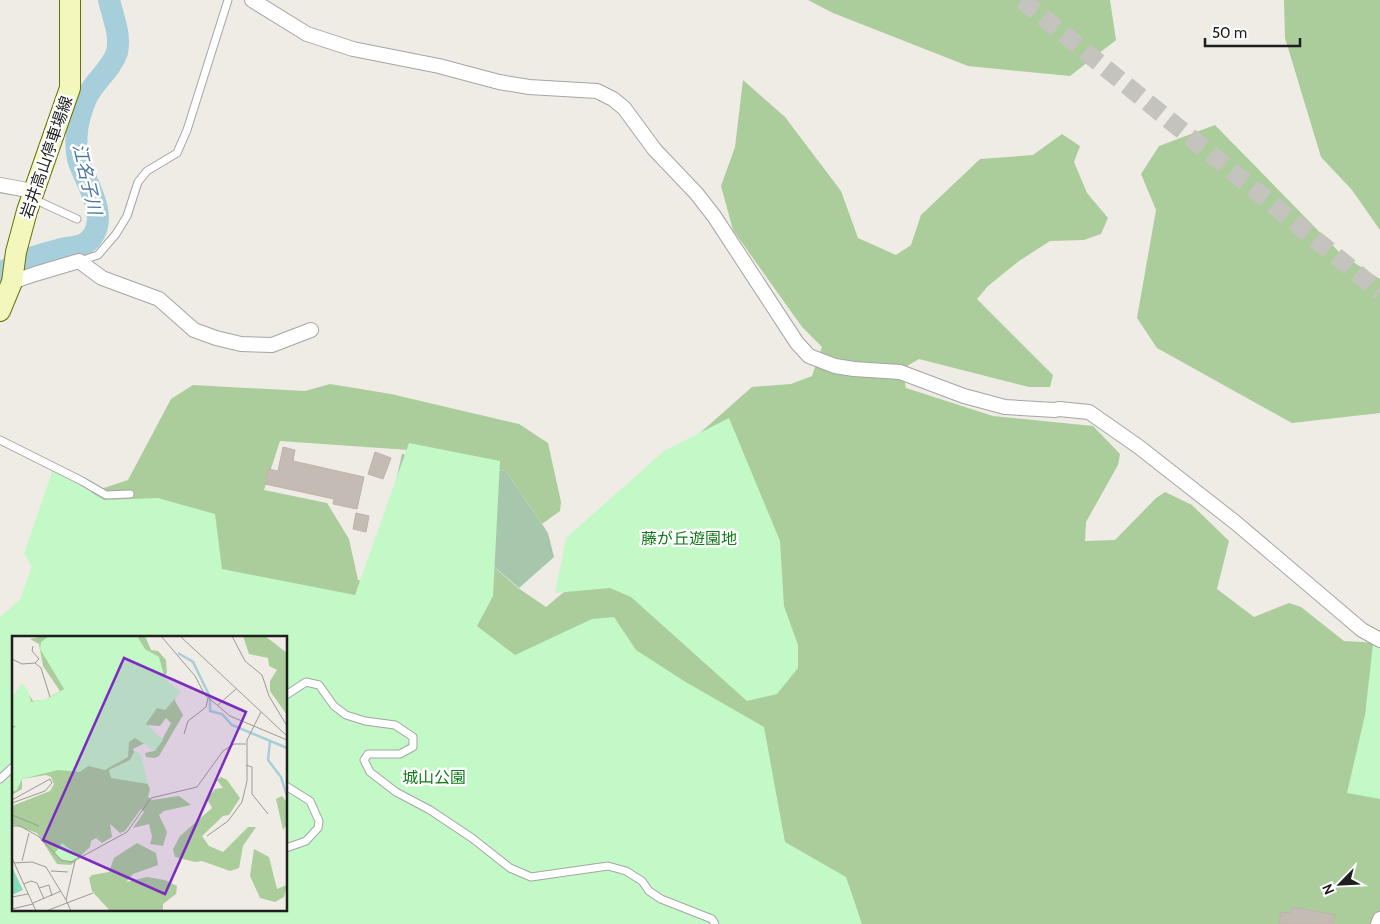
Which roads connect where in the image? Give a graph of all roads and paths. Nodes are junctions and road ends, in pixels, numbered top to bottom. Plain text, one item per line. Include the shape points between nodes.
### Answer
1 (70, 0) edge
2 (228, 0) edge
3 (252, 0) edge
4 (0, 185) edge
5 (32, 196) junction
6 (77, 219) dead end
7 (80, 261) junction
8 (12, 280) junction
9 (0, 311) edge
10 (311, 330) dead end
11 (0, 440) edge
12 (130, 494) dead end
13 (1380, 640) edge
14 (288, 694) edge
15 (12, 768) edge
16 (0, 779) edge
17 (288, 787) edge
18 (288, 847) edge
19 (1380, 919) edge
20 (715, 924) edge
21 (1378, 924) edge

1 - 5 main road, 岩井高山停車場線 via 70,88
2 - 7 lane via 177,153 147,171 138,182 127,216 116,234 98,255
3 - 13 street via 307,34 353,48 499,82 597,91 613,99 714,216 797,343 810,356 845,368 900,372 964,396 1005,407 1089,412 1236,523 1362,630
4 - 5 street
5 - 6 lane via 38,202
5 - 8 main road, 岩井高山停車場線 via 16,252
7 - 8 street
7 - 10 street via 102,278 159,299 194,330 216,338 241,344 272,345
8 - 9 main road, 岩井高山停車場線
11 - 12 lane via 106,495
14 - 20 lane via 306,682 319,684 334,706 346,716 395,725 413,737 413,747 400,754 368,754 364,760 370,772 396,792 437,814 510,868 531,877 608,866 626,871 661,899 712,919
15 - 16 lane
17 - 18 lane via 310,801 319,821 318,828 306,841
19 - 21 street

